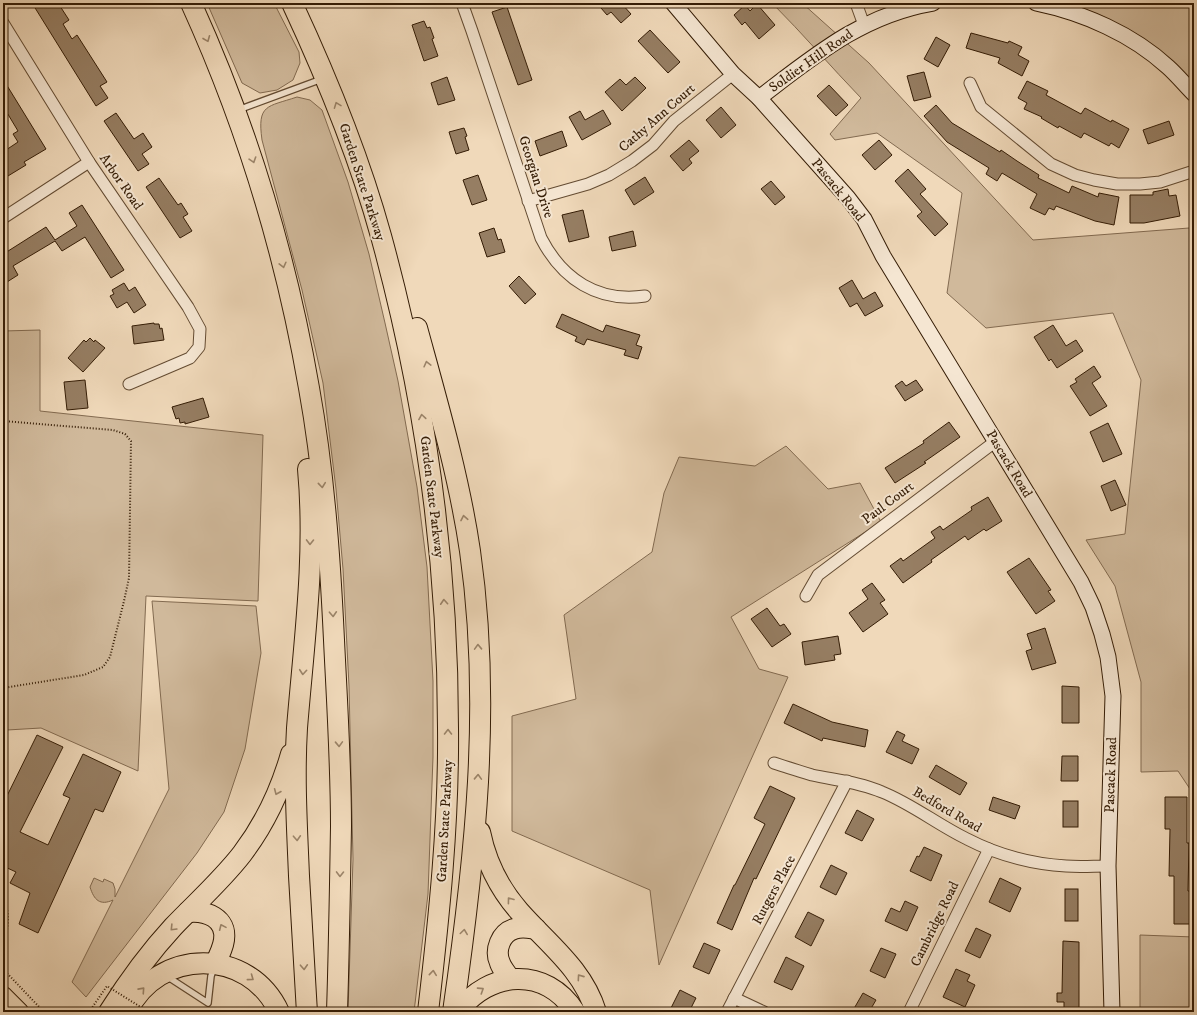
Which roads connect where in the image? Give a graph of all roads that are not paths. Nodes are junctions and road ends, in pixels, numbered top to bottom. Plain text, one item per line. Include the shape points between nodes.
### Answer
1 (191, 3) edge
2 (292, 3) edge
3 (462, 3) edge
4 (673, 3) edge
5 (856, 3) edge
6 (933, 3) edge
7 (1036, 3) edge
8 (3, 23) edge
9 (864, 25) junction
10 (733, 74) junction
11 (326, 77) junction
12 (970, 83) dead end
13 (1194, 94) edge
14 (759, 98) junction
15 (235, 111) junction
16 (89, 162) junction
17 (1194, 171) edge
18 (368, 195) junction
19 (528, 201) junction
20 (3, 218) edge
21 (645, 296) dead end
22 (294, 308) junction
23 (128, 384) dead end
24 (996, 441) junction
25 (806, 596) dead end
26 (298, 729) junction
27 (774, 763) dead end
28 (847, 781) junction
29 (476, 816) junction
30 (989, 849) junction
31 (1108, 866) junction
32 (188, 912) junction
33 (536, 929) junction
34 (215, 964) junction
35 (162, 974) junction
36 (510, 979) junction
37 (3, 995) edge
38 (734, 998) junction
39 (3, 1003) edge
40 (9, 1012) edge
41 (20, 1012) edge
42 (109, 1012) edge
43 (127, 1012) edge
44 (279, 1012) edge
45 (307, 1012) edge
46 (337, 1012) edge
47 (428, 1012) edge
48 (453, 1012) edge
49 (458, 1012) edge
50 (575, 1012) edge
51 (596, 1012) edge
52 (727, 1012) edge
53 (764, 1012) edge
54 (909, 1012) edge
55 (1112, 1012) edge

1 -> 15 highway
2 - 11 highway, Garden State Parkway
3 - 19 street, Georgian Drive
4 - 10 street, Pascack Road
5 - 9 street
6 - 9 street, Soldier Hill Road via 891,14
7 - 13 street via 1080,15 1120,33 1168,67
8 - 16 street, Arbor Road
9 - 14 street, Soldier Hill Road via 838,39
10 - 14 street, Pascack Road
10 - 19 street, Cathy Ann Court via 674,121 653,145 632,161 588,184
11 - 15 lane
18 -> 11 highway, Garden State Parkway
12 - 17 street via 981,107 1051,164 1075,175 1117,184 1140,184 1160,182
14 - 24 street, Pascack Road via 864,219 883,256
15 -> 22 highway via 272,220
16 - 20 street
16 - 23 street, Arbor Road via 188,307 200,329 199,346 190,358
29 -> 18 highway via 479,745 478,640 465,523 404,274
47 -> 18 highway, Garden State Parkway via 441,896 447,800 448,688 444,605 431,478 418,396 391,274
19 - 21 street, Georgian Drive via 549,253 560,268 573,279 605,294 621,297
22 -> 26 highway via 300,409 308,474 310,532 306,631
22 -> 46 highway via 316,429 332,595 341,824
24 - 25 street, Paul Court via 818,574
24 - 31 street, Pascack Road via 1081,582 1102,634 1113,696
26 -> 32 highway via 289,762 269,810 254,836 228,871
26 -> 45 highway via 297,821
27 - 28 street, Bedford Road via 812,775
28 - 30 street, Bedford Road via 901,801 966,839
28 - 38 street, Rutgers Place
33 -> 29 highway via 510,901 495,877 485,853
48 -> 29 highway via 465,928
30 - 31 street, Bedford Road via 1038,863
30 - 54 street, Cambridge Road
31 - 55 street, Pascack Road
34 -> 32 highway via 224,939 223,926 206,912
32 -> 42 highway via 159,943
33 - 36 highway via 515,928 501,940 498,958
51 -> 33 highway via 582,980
34 - 35 highway via 188,964
34 - 35 lane via 208,1003
34 -> 44 highway via 238,970 256,981
43 -> 35 highway via 145,987
49 -> 36 highway via 480,990
36 - 50 highway via 530,980 547,986 563,997
37 - 41 main road
38 - 52 street, Rutgers Place
38 - 53 street
39 - 40 main road

